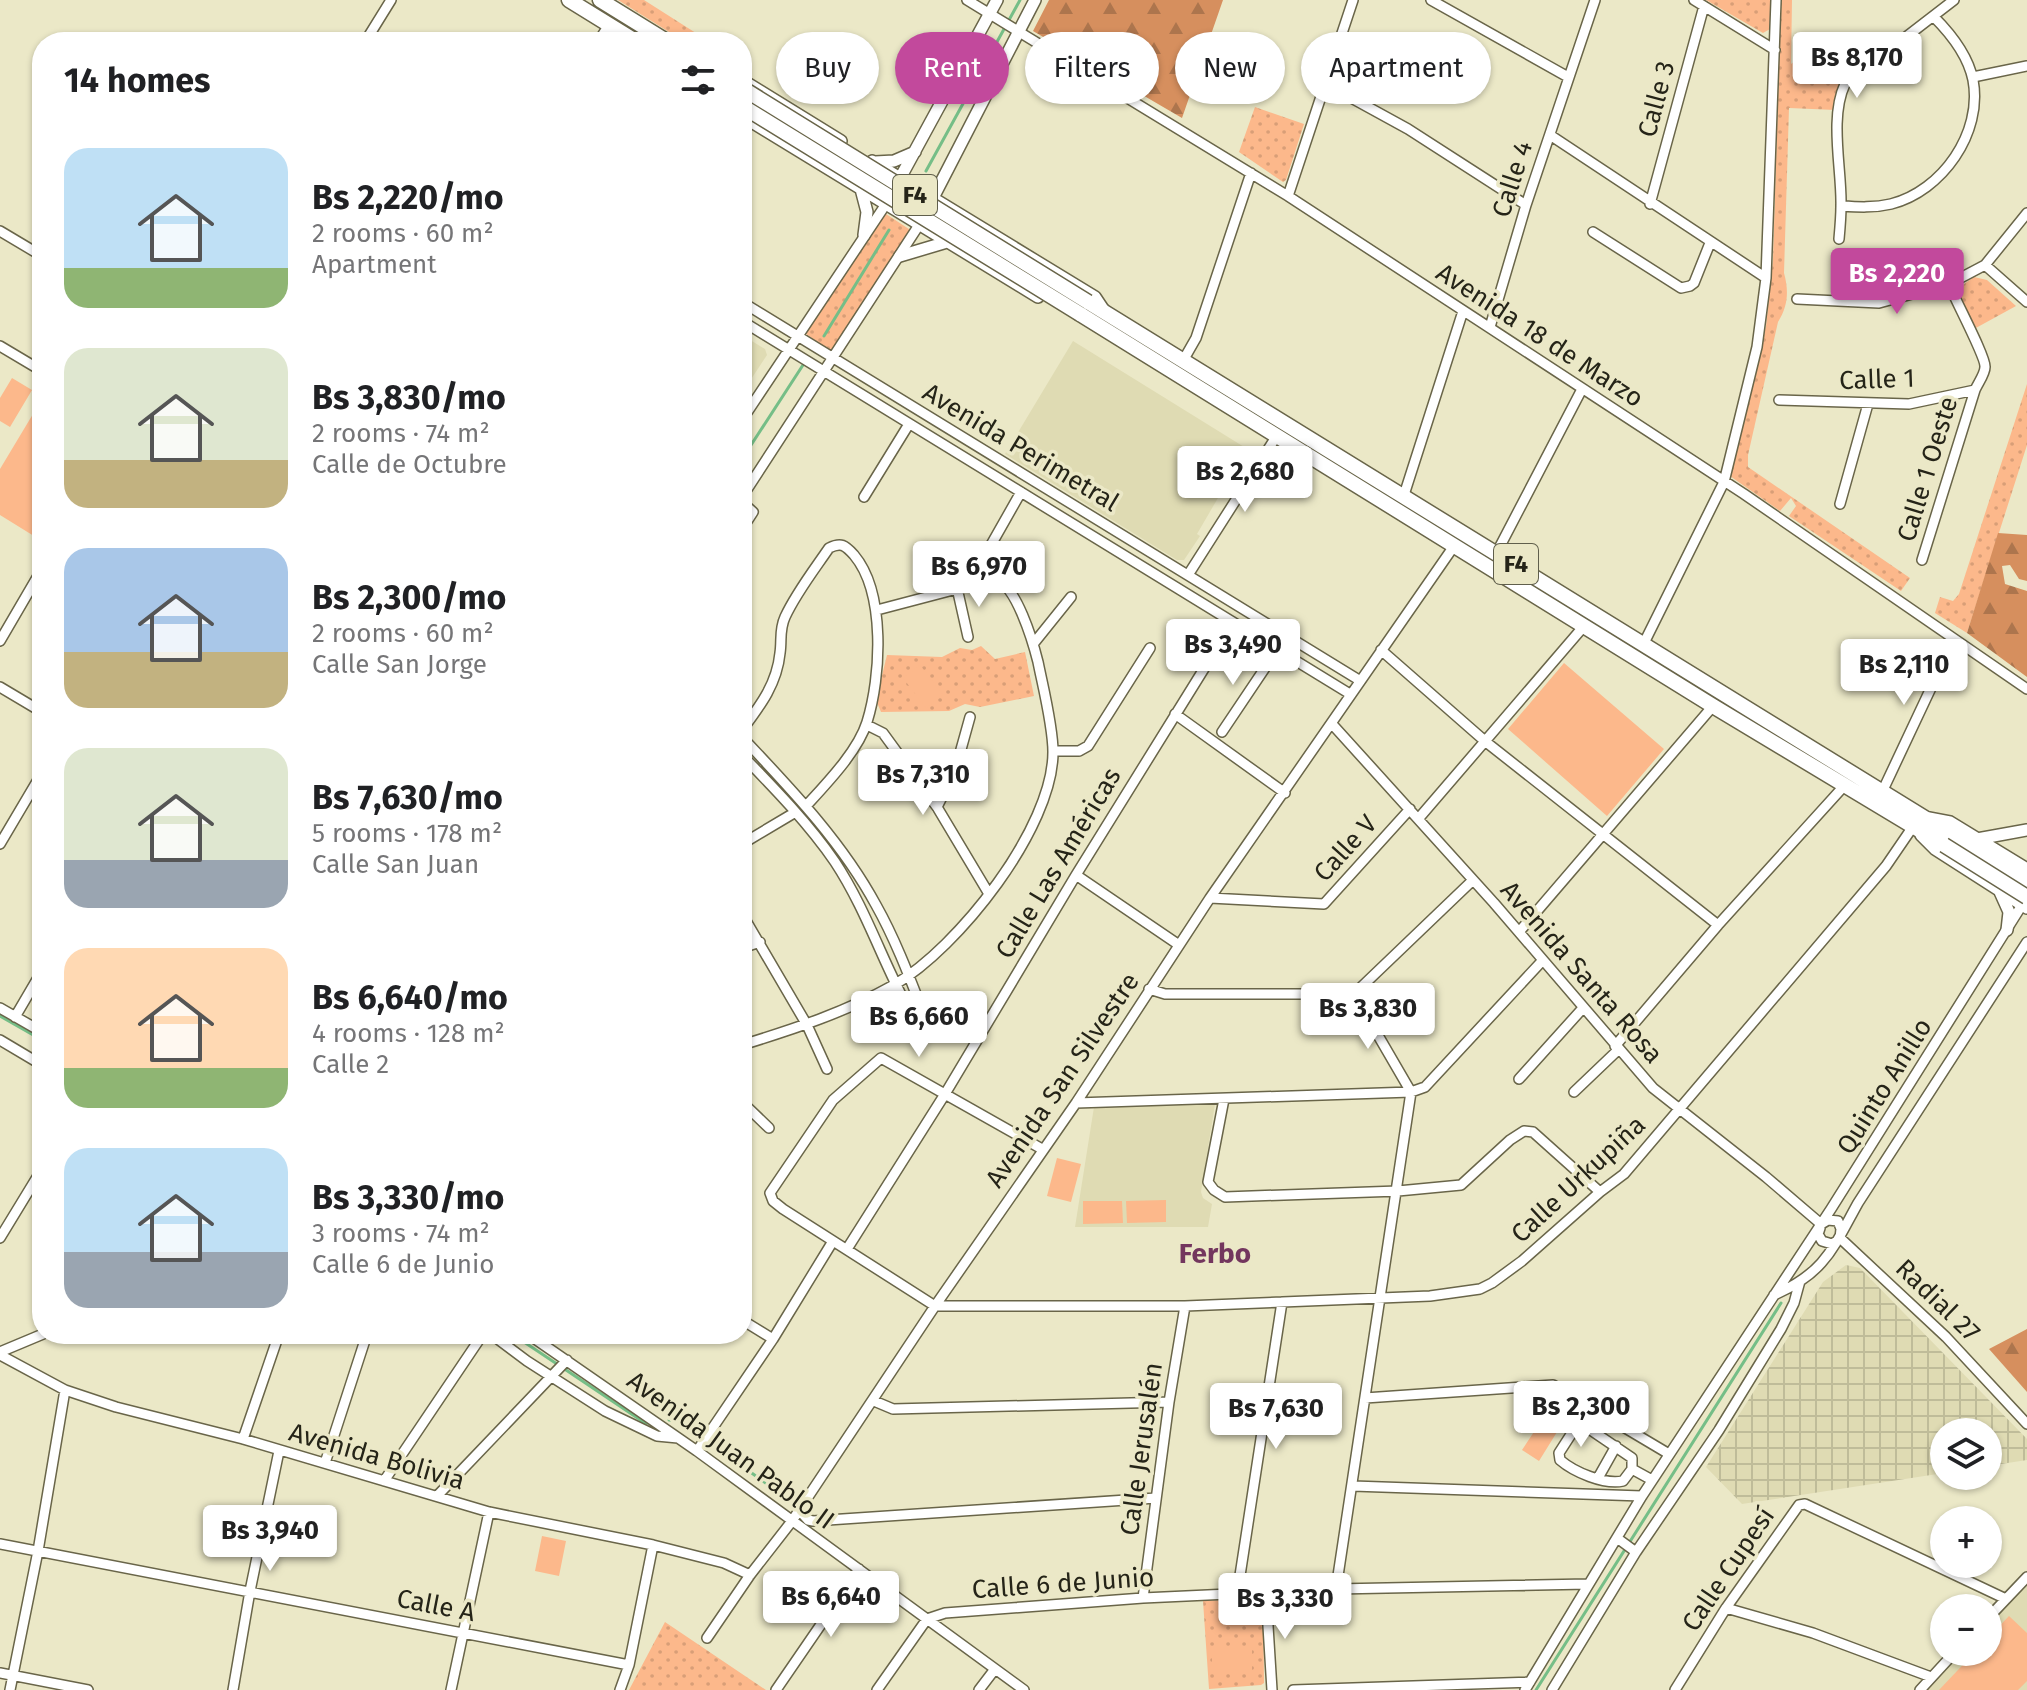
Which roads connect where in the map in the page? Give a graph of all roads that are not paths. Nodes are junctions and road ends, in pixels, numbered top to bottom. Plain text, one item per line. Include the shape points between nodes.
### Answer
1 (391, 0) edge
2 (569, 0) edge
3 (600, 0) edge
4 (967, 0) edge
5 (997, 0) edge
6 (1035, 0) edge
7 (1353, 0) edge
8 (1431, 0) edge
9 (1595, 0) edge
10 (1694, 0) edge
11 (1776, 0) edge
12 (1954, 0) edge
13 (1704, 6) junction
14 (625, 16) junction
15 (994, 16) junction
16 (1934, 17) junction
17 (614, 28) junction
18 (1014, 29) junction
19 (371, 32) edge
20 (609, 32) edge
21 (619, 32) edge
22 (621, 32) edge
23 (652, 32) edge
24 (662, 32) edge
25 (1343, 32) edge
26 (1775, 50) junction
27 (2027, 66) edge
28 (1568, 77) junction
29 (1973, 77) junction
30 (752, 86) edge
31 (752, 94) edge
32 (1319, 104) edge
33 (1362, 104) edge
34 (752, 112) edge
35 (752, 122) edge
36 (1550, 135) junction
37 (916, 151) junction
38 (874, 162) junction
39 (1251, 173) junction
40 (947, 174) junction
41 (900, 178) junction
42 (861, 189) junction
43 (1288, 196) junction
44 (934, 198) junction
45 (886, 204) junction
46 (1650, 204) junction
47 (1526, 205) junction
48 (1841, 206) junction
49 (961, 213) junction
50 (2027, 213) edge
51 (919, 225) junction
52 (0, 231) edge
53 (1593, 232) dead end
54 (864, 235) junction
55 (1839, 239) dead end
56 (947, 242) junction
57 (1710, 243) junction
58 (32, 250) edge
59 (900, 256) junction
60 (1985, 265) junction
61 (1766, 278) junction
62 (1949, 284) junction
63 (1797, 299) dead end
64 (2027, 302) edge
65 (752, 308) edge
66 (1084, 308) junction
67 (1463, 311) junction
68 (1102, 319) junction
69 (752, 327) edge
70 (1490, 327) junction
71 (798, 336) junction
72 (0, 346) edge
73 (789, 350) junction
74 (834, 359) junction
75 (1184, 359) junction
76 (32, 365) edge
77 (825, 372) junction
78 (1582, 389) junction
79 (1975, 390) junction
80 (888, 392) junction
81 (1779, 400) dead end
82 (1868, 404) junction
83 (752, 405) edge
84 (880, 406) junction
85 (909, 424) junction
86 (1276, 437) junction
87 (975, 445) junction
88 (967, 459) junction
89 (1724, 482) junction
90 (752, 485) edge
91 (1021, 492) junction
92 (1404, 495) junction
93 (864, 497) dead end
94 (1060, 497) junction
95 (1840, 504) dead end
96 (1052, 511) junction
97 (1454, 546) junction
98 (987, 552) dead end
99 (1497, 552) junction
100 (1922, 560) dead end
101 (1188, 575) junction
102 (32, 586) edge
103 (957, 588) junction
104 (1214, 591) junction
105 (1071, 597) dead end
106 (1206, 605) junction
107 (877, 610) junction
108 (1233, 622) junction
109 (1584, 626) junction
110 (968, 637) dead end
111 (1954, 639) junction
112 (0, 641) edge
113 (1034, 643) junction
114 (1644, 643) junction
115 (1150, 648) dead end
116 (1277, 650) junction
117 (1381, 650) junction
118 (1359, 680) junction
119 (0, 687) edge
120 (2027, 689) edge
121 (1350, 694) junction
122 (32, 706) edge
123 (1713, 706) junction
124 (1175, 714) junction
125 (752, 717) edge
126 (970, 717) dead end
127 (1332, 724) junction
128 (867, 725) junction
129 (1222, 732) dead end
130 (1486, 742) junction
131 (752, 748) edge
132 (1053, 751) junction
133 (752, 765) edge
134 (780, 778) junction
135 (772, 786) junction
136 (1844, 786) junction
137 (32, 790) edge
138 (1883, 790) junction
139 (1285, 793) junction
140 (806, 806) junction
141 (937, 807) junction
142 (1410, 809) junction
143 (794, 813) junction
144 (1926, 817) junction
145 (1419, 818) junction
146 (1915, 830) junction
147 (2027, 830) edge
148 (827, 833) junction
149 (1602, 835) junction
150 (752, 838) edge
151 (1977, 839) junction
152 (1947, 840) junction
153 (818, 841) junction
154 (0, 844) edge
155 (2013, 861) junction
156 (2027, 869) edge
157 (1076, 875) junction
158 (1473, 880) junction
159 (2027, 882) edge
160 (1997, 889) junction
161 (989, 894) junction
162 (1210, 898) junction
163 (2026, 902) edge
164 (1718, 925) junction
165 (752, 930) edge
166 (2007, 930) junction
167 (1519, 932) junction
168 (760, 942) junction
169 (2027, 942) edge
170 (894, 944) junction
171 (752, 945) edge
172 (1179, 945) junction
173 (880, 951) junction
174 (1543, 960) junction
175 (908, 975) junction
176 (895, 985) junction
177 (32, 988) edge
178 (1149, 989) junction
179 (1354, 994) junction
180 (0, 1008) edge
181 (1583, 1008) junction
182 (15, 1017) junction
183 (807, 1025) junction
184 (32, 1026) edge
185 (0, 1040) edge
186 (752, 1042) edge
187 (1616, 1048) junction
188 (32, 1059) edge
189 (827, 1069) dead end
190 (1519, 1079) dead end
191 (1411, 1092) junction
192 (1574, 1092) dead end
193 (945, 1094) junction
194 (1224, 1099) junction
195 (1076, 1103) junction
196 (1680, 1111) junction
197 (752, 1112) edge
198 (769, 1128) dead end
199 (1042, 1149) junction
200 (32, 1185) edge
201 (1398, 1191) junction
202 (1600, 1192) junction
203 (1821, 1224) junction
204 (0, 1238) edge
205 (1840, 1238) junction
206 (833, 1241) junction
207 (847, 1249) junction
208 (1800, 1281) junction
209 (1774, 1295) junction
210 (1381, 1297) junction
211 (1282, 1302) junction
212 (935, 1306) junction
213 (1185, 1306) junction
214 (752, 1326) edge
215 (32, 1339) edge
216 (773, 1339) junction
217 (276, 1344) edge
218 (364, 1344) edge
219 (476, 1344) edge
220 (505, 1344) edge
221 (543, 1344) edge
222 (0, 1353) edge
223 (567, 1360) junction
224 (551, 1377) junction
225 (65, 1390) junction
226 (1365, 1398) junction
227 (874, 1401) junction
228 (1169, 1402) junction
229 (2027, 1424) edge
230 (678, 1438) junction
231 (243, 1439) junction
232 (1616, 1446) junction
233 (279, 1451) junction
234 (697, 1451) junction
235 (1669, 1454) junction
236 (325, 1463) junction
237 (1632, 1469) junction
238 (1598, 1478) junction
239 (1652, 1480) junction
240 (384, 1481) junction
241 (1353, 1486) junction
242 (438, 1495) junction
243 (1642, 1496) junction
244 (1156, 1498) junction
245 (799, 1510) junction
246 (489, 1512) junction
247 (792, 1521) junction
248 (1619, 1540) junction
249 (0, 1544) edge
250 (653, 1545) junction
251 (38, 1551) junction
252 (1635, 1551) junction
253 (859, 1569) junction
254 (750, 1575) junction
255 (2027, 1577) edge
256 (1588, 1584) junction
257 (1336, 1589) junction
258 (250, 1591) junction
259 (1266, 1594) junction
260 (1237, 1595) junction
261 (1143, 1598) junction
262 (2006, 1599) junction
263 (2002, 1603) edge
264 (1726, 1608) junction
265 (927, 1619) junction
266 (462, 1633) junction
267 (707, 1638) dead end
268 (629, 1665) junction
269 (1942, 1666) edge
270 (995, 1669) junction
271 (0, 1673) edge
272 (13, 1675) junction
273 (1931, 1677) junction
274 (1527, 1686) edge
275 (10, 1690) edge
276 (88, 1690) edge
277 (233, 1690) edge
278 (451, 1690) edge
279 (620, 1690) edge
280 (776, 1690) edge
281 (877, 1690) edge
282 (979, 1690) edge
283 (1024, 1690) edge
284 (1272, 1690) edge
285 (1293, 1690) edge
286 (1552, 1690) edge
287 (1675, 1690) edge
288 (1920, 1690) edge

1 - 19 street
2 - 17 highway
3 - 14 highway
4 - 15 street, Avenida 18 de Marzo
5 - 15 main road
6 - 18 main road
7 - 25 street
8 - 28 street
9 - 28 street, Calle 4
10 - 13 street
11 - 26 street
12 - 16 street
13 - 26 street
13 - 46 street, Calle 3
14 - 23 highway
14 - 24 main road
15 - 18 street, Avenida 18 de Marzo
15 - 37 main road
16 - 29 street via 1951,33
16 - 48 street via 1845,84 1838,135
17 - 20 street
17 - 21 main road
17 - 22 highway
18 - 39 street, Avenida 18 de Marzo
18 - 40 main road
26 - 61 street
27 - 29 street
28 - 36 street, Calle 4
29 - 48 street via 1973,114 1957,156 1941,174 1892,204
30 - 38 main road
31 - 66 highway, F4, bridge
32 - 43 street
33 - 47 street
34 - 66 highway, F4, bridge
35 - 42 main road
36 - 46 street
36 - 47 street, Calle 4
37 - 38 main road via 894,161
37 - 41 main road
38 - 41 main road
38 - 42 main road via 880,182
39 - 43 street, Avenida 18 de Marzo
39 - 75 street via 1196,338
40 - 44 main road
40 - 49 main road via 946,193
41 - 44 main road
41 - 45 main road
42 - 45 main road
42 - 54 main road via 867,212
43 - 67 street, Avenida 18 de Marzo
44 - 49 main road
44 - 51 main road
45 - 51 main road
45 - 54 street
46 - 57 street
47 - 70 street, Calle 4
48 - 55 street
49 - 56 main road via 941,218 939,230
49 - 68 main road via 1095,297
50 - 60 street
51 - 56 main road
51 - 59 street
52 - 58 street
53 - 57 street via 1681,288 1694,283
54 - 71 street
56 - 59 main road
56 - 68 main road via 1081,322
57 - 61 street
59 - 74 street
60 - 62 street
60 - 64 street
61 - 89 street via 1757,347
62 - 63 street via 1879,303
62 - 79 street, Calle 1 Oeste via 1984,356 1986,368
65 - 71 street, Avenida Perimetral
66 - 68 highway, F4
67 - 70 street, Avenida 18 de Marzo
67 - 92 street
68 - 75 highway, F4
68 - 86 highway, F4
69 - 73 street, Avenida Perimetral
70 - 78 street, Avenida 18 de Marzo
71 - 73 street
71 - 74 street, Avenida Perimetral
72 - 76 street
73 - 77 street, Avenida Perimetral
73 - 83 street
74 - 77 street
74 - 80 street, Avenida Perimetral
75 - 92 highway, F4
77 - 84 street, Avenida Perimetral
77 - 90 street
78 - 89 street, Avenida 18 de Marzo
78 - 99 street
79 - 82 street, Calle 1 via 1909,404
79 - 100 street, Calle 1 Oeste
80 - 84 street
80 - 87 street, Avenida Perimetral
81 - 82 street, Calle 1
82 - 95 street
84 - 85 street, Avenida Perimetral
85 - 88 street, Avenida Perimetral
85 - 93 street
86 - 97 highway, F4
86 - 101 street
87 - 88 street
87 - 94 street, Avenida Perimetral
88 - 91 street, Avenida Perimetral
89 - 111 street, Avenida 18 de Marzo
89 - 114 street
91 - 96 street, Avenida Perimetral
91 - 98 street
92 - 99 highway, F4
94 - 96 street
94 - 101 street, Avenida Perimetral
96 - 106 street, Avenida Perimetral
97 - 109 highway, F4
97 - 117 street, Avenida San Silvestre
99 - 114 highway, F4
101 - 104 street, Avenida Perimetral
102 - 112 street
103 - 107 street
103 - 110 street
103 - 113 street via 1003,581
104 - 106 street
104 - 118 street, Avenida Perimetral
105 - 113 street
106 - 108 street, Avenida Perimetral
107 - 125 street via 859,561 846,546 829,548 786,615 773,685
107 - 128 street via 876,682
108 - 116 street, Avenida Perimetral
108 - 124 street, Calle Las Américas
109 - 123 highway, F4
109 - 130 street
111 - 120 street, Avenida 18 de Marzo
111 - 138 street
113 - 132 street
114 - 138 highway, F4
115 - 132 street via 1088,746
116 - 121 street, Avenida Perimetral
116 - 129 street
117 - 118 street, Avenida San Silvestre
117 - 130 street
118 - 121 street, Avenida San Silvestre
119 - 122 street
121 - 127 street, Avenida San Silvestre
123 - 136 highway, F4
123 - 149 street
124 - 139 street
124 - 157 street, Calle Las Américas
126 - 141 street via 955,771
127 - 139 street, Avenida San Silvestre
127 - 142 street, Avenida Santa Rosa
128 - 140 street via 839,769
128 - 141 street via 883,733
130 - 145 street
130 - 149 street
131 - 134 street
132 - 161 street via 1046,794 1032,831
133 - 135 street
134 - 135 street
134 - 140 street
135 - 143 street
136 - 146 highway, F4
136 - 164 street
137 - 154 street
138 - 144 highway, F4
139 - 162 street, Avenida San Silvestre
140 - 148 street
141 - 161 street
142 - 145 street, Avenida Santa Rosa
142 - 162 street, Calle V via 1324,904
143 - 150 street
143 - 153 street
144 - 151 main road via 1950,822
144 - 152 highway, F4
145 - 158 street, Avenida Santa Rosa
146 - 152 highway, F4
146 - 160 main road
146 - 196 street, Calle Urkupiña
147 - 151 main road
148 - 153 street
148 - 170 street via 877,906
149 - 164 street
149 - 167 street
151 - 155 main road
152 - 159 highway, F4
152 - 163 highway, F4, bridge
153 - 173 street via 835,862
155 - 156 main road
155 - 159 main road
157 - 172 street
157 - 193 street, Calle Las Américas
158 - 167 street, Avenida Santa Rosa
158 - 179 street
159 - 160 main road via 2021,893
160 - 163 main road
160 - 166 main road via 2009,912
161 - 175 street via 961,928
162 - 172 street, Avenida San Silvestre
163 - 166 street, Quinto Anillo
164 - 187 street
165 - 168 street
166 - 203 street, Quinto Anillo
167 - 174 street, Avenida Santa Rosa
168 - 171 street
168 - 183 street
169 - 205 street, Quinto Anillo
170 - 173 street
170 - 175 street
172 - 178 street, Avenida San Silvestre
173 - 176 street
174 - 181 street, Avenida Santa Rosa
174 - 191 street via 1425,1087
175 - 176 street
175 - 176 street via 920,1011 911,1014
176 - 183 street
177 - 182 street
178 - 179 street via 1165,994
178 - 195 street, Avenida San Silvestre
179 - 191 street
180 - 182 street
181 - 187 street, Avenida Santa Rosa
181 - 190 street
182 - 184 street
183 - 186 street
183 - 189 street
185 - 188 street
187 - 192 street
187 - 196 street, Avenida Santa Rosa
191 - 194 street
191 - 201 street
193 - 199 street
193 - 206 street via 881,1058 833,1100 770,1193 783,1209
193 - 207 street, Calle Las Américas
194 - 195 street
194 - 201 street via 1208,1182 1225,1197
195 - 199 street, Avenida San Silvestre
196 - 202 street, Calle Urkupiña via 1624,1174
196 - 203 street, Avenida Santa Rosa
197 - 198 street
199 - 212 street, Avenida San Silvestre
200 - 204 street
201 - 202 street via 1461,1185 1524,1131 1533,1132
201 - 210 street
202 - 210 street, Calle Urkupiña via 1522,1261 1480,1289
203 - 205 street, Radial 27 via 1838,1221
203 - 205 street via 1822,1241 1832,1244
203 - 209 street, Quinto Anillo
205 - 208 street, Quinto Anillo
205 - 229 street, Radial 27 via 1946,1337
206 - 207 street
206 - 216 street
207 - 212 street
208 - 209 street, Quinto Anillo
208 - 252 street via 1781,1329
209 - 235 street, Quinto Anillo
210 - 211 street, Calle Urkupiña
210 - 226 street
211 - 213 street, Calle Urkupiña
211 - 260 street
212 - 213 street, Calle Urkupiña
212 - 227 street, Avenida San Silvestre
213 - 228 street, Calle Jerusalén
214 - 216 street
215 - 222 street
216 - 234 street
217 - 231 street
218 - 236 street
219 - 240 street
220 - 224 street
221 - 223 street, Avenida Juan Pablo II
222 - 225 street, Avenida Bolivia
223 - 224 street
223 - 230 street, Avenida Juan Pablo II
224 - 230 street via 640,1430
224 - 242 street
225 - 231 street, Avenida Bolivia
225 - 251 street
226 - 235 street via 1553,1385
226 - 241 street
227 - 228 street via 893,1409
227 - 245 street, Avenida San Silvestre
228 - 244 street, Calle Jerusalén
230 - 234 street, Avenida Juan Pablo II
231 - 233 street, Avenida Bolivia
232 - 237 street via 1632,1458
232 - 238 street
232 - 238 street via 1579,1422 1559,1453 1575,1471
233 - 236 street, Avenida Bolivia
233 - 258 street
234 - 247 street, Avenida Juan Pablo II
235 - 239 street, Quinto Anillo
236 - 240 street, Avenida Bolivia
237 - 238 street via 1620,1483
237 - 239 street
239 - 243 street, Quinto Anillo
240 - 242 street, Avenida Bolivia
241 - 243 street
241 - 257 street
242 - 246 street, Avenida Bolivia
243 - 248 street, Quinto Anillo
244 - 245 street via 813,1521
244 - 261 street, Calle Jerusalén
245 - 247 street, Avenida San Silvestre
246 - 250 street, Avenida Bolivia
246 - 266 street
247 - 253 street, Avenida Juan Pablo II
247 - 254 street, Avenida San Silvestre
248 - 252 street
248 - 256 street, Quinto Anillo
249 - 251 street, Calle A
250 - 254 street, Avenida Bolivia
250 - 268 street
251 - 258 street, Calle A
251 - 272 street
252 - 286 street
253 - 265 street, Avenida Juan Pablo II
253 - 280 street
254 - 267 street, Avenida San Silvestre
255 - 262 street
256 - 257 street, Calle 6 de Junio
256 - 274 street, Quinto Anillo
257 - 259 street, Calle 6 de Junio
258 - 266 street, Calle A
258 - 277 street
259 - 260 street, Calle 6 de Junio
259 - 284 street
260 - 261 street, Calle 6 de Junio
261 - 265 street, Calle 6 de Junio via 945,1613
262 - 263 street
262 - 264 street, Calle Cupesí via 1805,1504 1795,1509
264 - 273 street via 1813,1633
264 - 287 street, Calle Cupesí
265 - 270 street, Avenida Juan Pablo II
265 - 281 street
266 - 268 street, Calle A
266 - 278 street
268 - 279 street
269 - 273 street
270 - 282 street
270 - 283 street, Avenida Juan Pablo II
271 - 272 street
272 - 275 street
272 - 276 street
273 - 288 street
274 - 285 street

